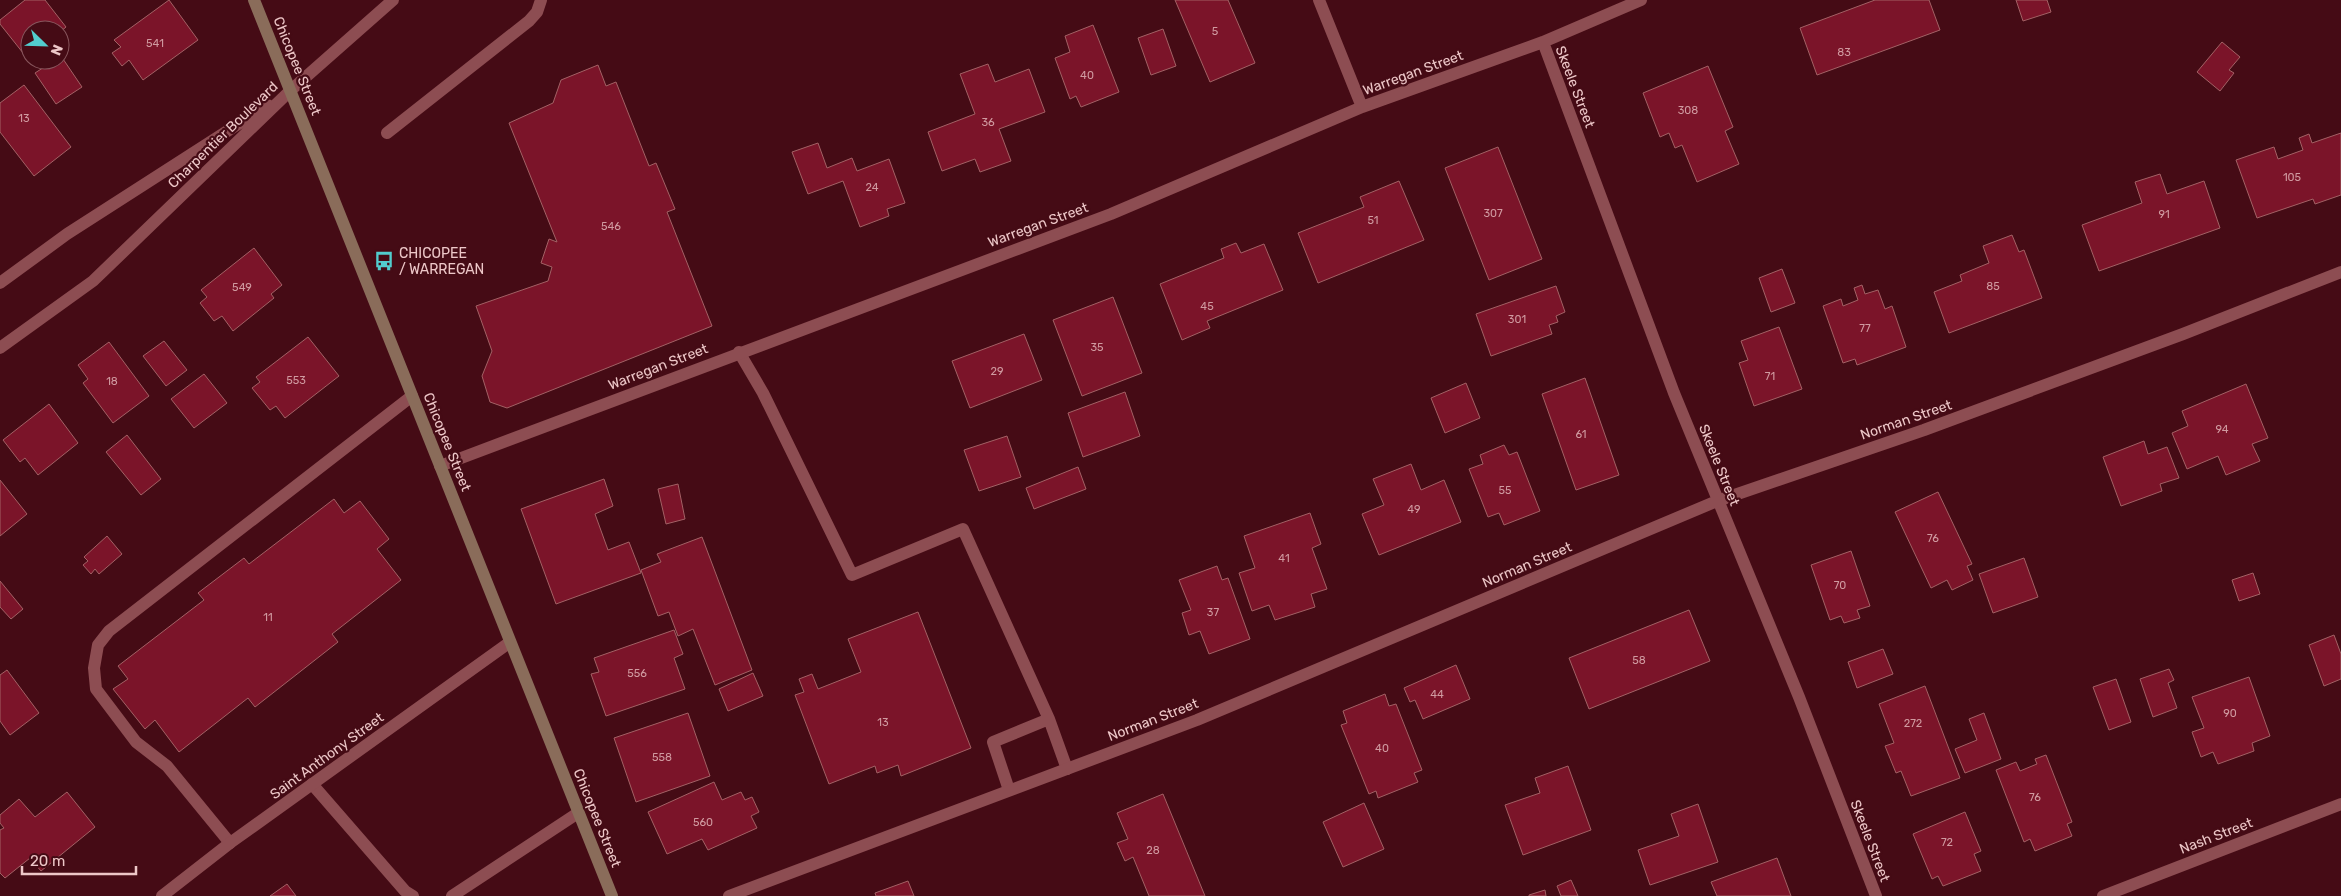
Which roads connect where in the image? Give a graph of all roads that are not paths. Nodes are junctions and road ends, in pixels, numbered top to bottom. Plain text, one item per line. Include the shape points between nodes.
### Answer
1 (254, 0) edge
2 (393, 0) edge
3 (540, 0) edge
4 (1319, 0) edge
5 (1641, 0) edge
6 (1543, 42) junction
7 (291, 90) junction
8 (1362, 107) junction
9 (388, 133) dead end
10 (2341, 272) edge
11 (0, 283) edge
12 (0, 348) edge
13 (739, 352) junction
14 (412, 396) junction
15 (440, 466) junction
16 (1717, 501) junction
17 (510, 642) junction
18 (1049, 719) junction
19 (1067, 769) junction
20 (312, 784) junction
21 (1009, 790) junction
22 (2341, 804) edge
23 (578, 813) junction
24 (230, 843) junction
25 (162, 896) edge
26 (413, 896) edge
27 (452, 896) edge
28 (612, 896) edge
29 (728, 896) edge
30 (1876, 896) edge
31 (2103, 896) edge

1 - 7 main road, Chicopee Street
2 - 7 street
3 - 9 street via 537,12 529,20
4 - 8 street
5 - 6 street, Warregan Street
6 - 8 street, Warregan Street
6 - 16 street, Skeele Street
7 - 11 street, Charpentier Boulevard via 67,234
7 - 12 street, Charpentier Boulevard via 93,280
7 - 14 main road, Chicopee Street
8 - 13 street, Warregan Street via 1110,214
10 - 16 street, Norman Street via 1934,427
13 - 15 street, Warregan Street
13 - 18 street via 763,393 852,575 963,529
14 - 15 main road, Chicopee Street
14 - 24 street via 109,632 98,645 94,668 96,689 136,742 167,766
15 - 17 main road, Chicopee Street
16 - 19 street, Norman Street via 1206,716
16 - 30 street, Skeele Street via 1799,697
17 - 20 street, Saint Anthony Street
17 - 23 main road, Chicopee Street
18 - 19 street
18 - 21 street via 993,742
19 - 21 street, Norman Street
20 - 24 street, Saint Anthony Street
20 - 26 street via 405,891
21 - 29 street, Norman Street
22 - 31 street, Nash Street
23 - 27 street
23 - 28 main road, Chicopee Street
24 - 25 street, Saint Anthony Street

